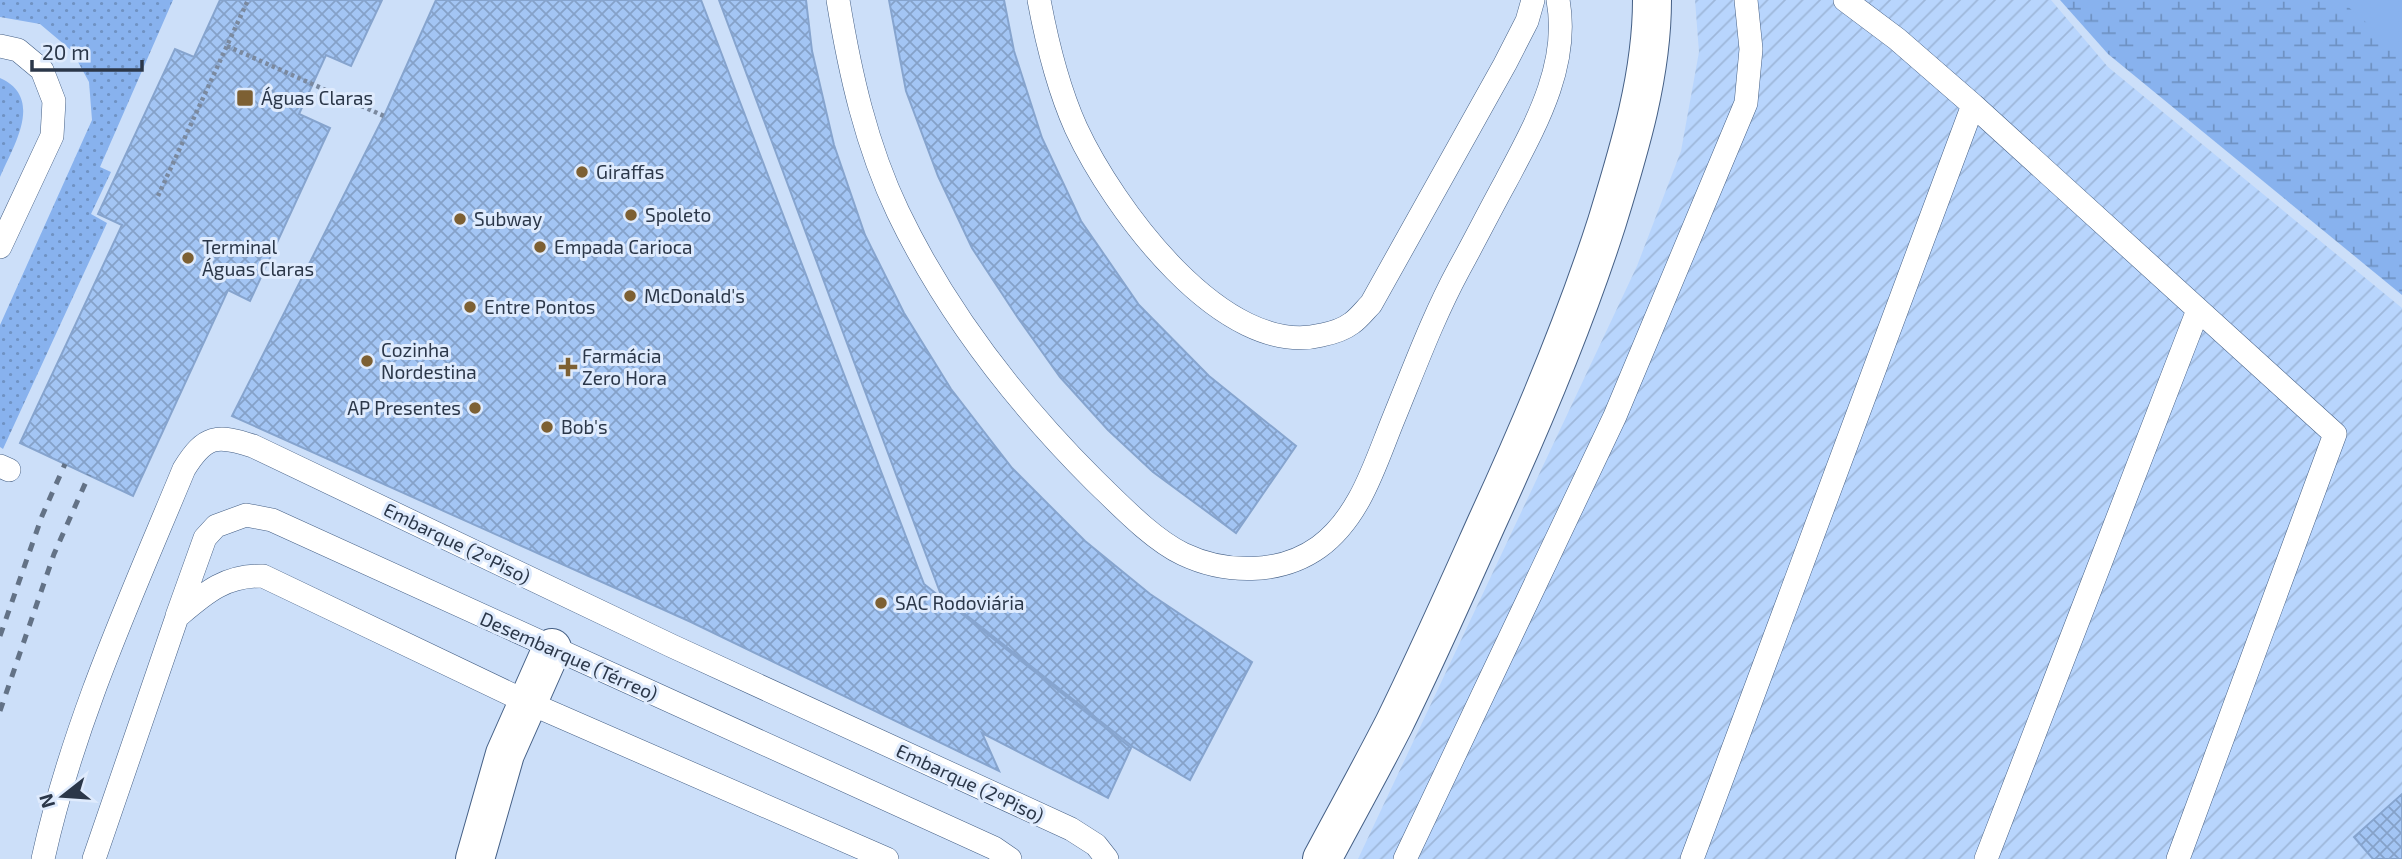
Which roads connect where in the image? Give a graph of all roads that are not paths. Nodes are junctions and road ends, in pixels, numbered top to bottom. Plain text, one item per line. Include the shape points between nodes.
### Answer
1 (838, 0) edge
2 (1039, 0) edge
3 (1533, 0) edge
4 (1558, 0) edge
5 (1652, 0) edge
6 (1746, 0) edge
7 (1845, 0) edge
8 (0, 46) edge
9 (1973, 104) junction
10 (0, 247) edge
11 (2198, 310) junction
12 (177, 617) junction
13 (552, 649) junction
14 (527, 702) junction
15 (43, 859) edge
16 (94, 859) edge
17 (475, 859) edge
18 (887, 859) edge
19 (1010, 859) edge
20 (1107, 859) edge
21 (1322, 859) edge
22 (1405, 859) edge
23 (1692, 859) edge
24 (1986, 859) edge
25 (2178, 859) edge

1 - 4 lane via 850,72 873,150 898,211 966,331 1035,419 1147,528 1180,552 1208,564 1266,569 1297,561 1320,547 1343,524 1363,493 1445,296 1539,119 1557,65 1561,34
2 - 3 lane via 1057,77 1076,127 1131,220 1162,257 1225,311 1252,327 1306,340 1351,325 1371,304 1505,64
5 - 21 main road via 1645,77 1632,142 1584,292 1455,594 1394,724
6 - 22 lane via 1751,49 1746,103 1615,416
7 - 9 lane
8 - 10 lane via 18,50 42,70 54,101 52,136
9 - 11 lane
9 - 23 lane
11 - 24 lane
11 - 25 lane via 2335,435
12 - 13 lane, Desembarque (Térreo) via 205,538 216,526 246,515 272,520
12 - 14 lane via 208,590 244,576 262,576
12 - 16 lane, Desembarque (Térreo)
13 - 14 main road
13 - 19 lane, Desembarque (Térreo)
14 - 17 main road via 505,754
14 - 18 lane
15 - 20 lane, Embarque (2ºPiso) via 65,773 99,675 184,469 193,454 220,437 253,446 1071,829 1096,845

